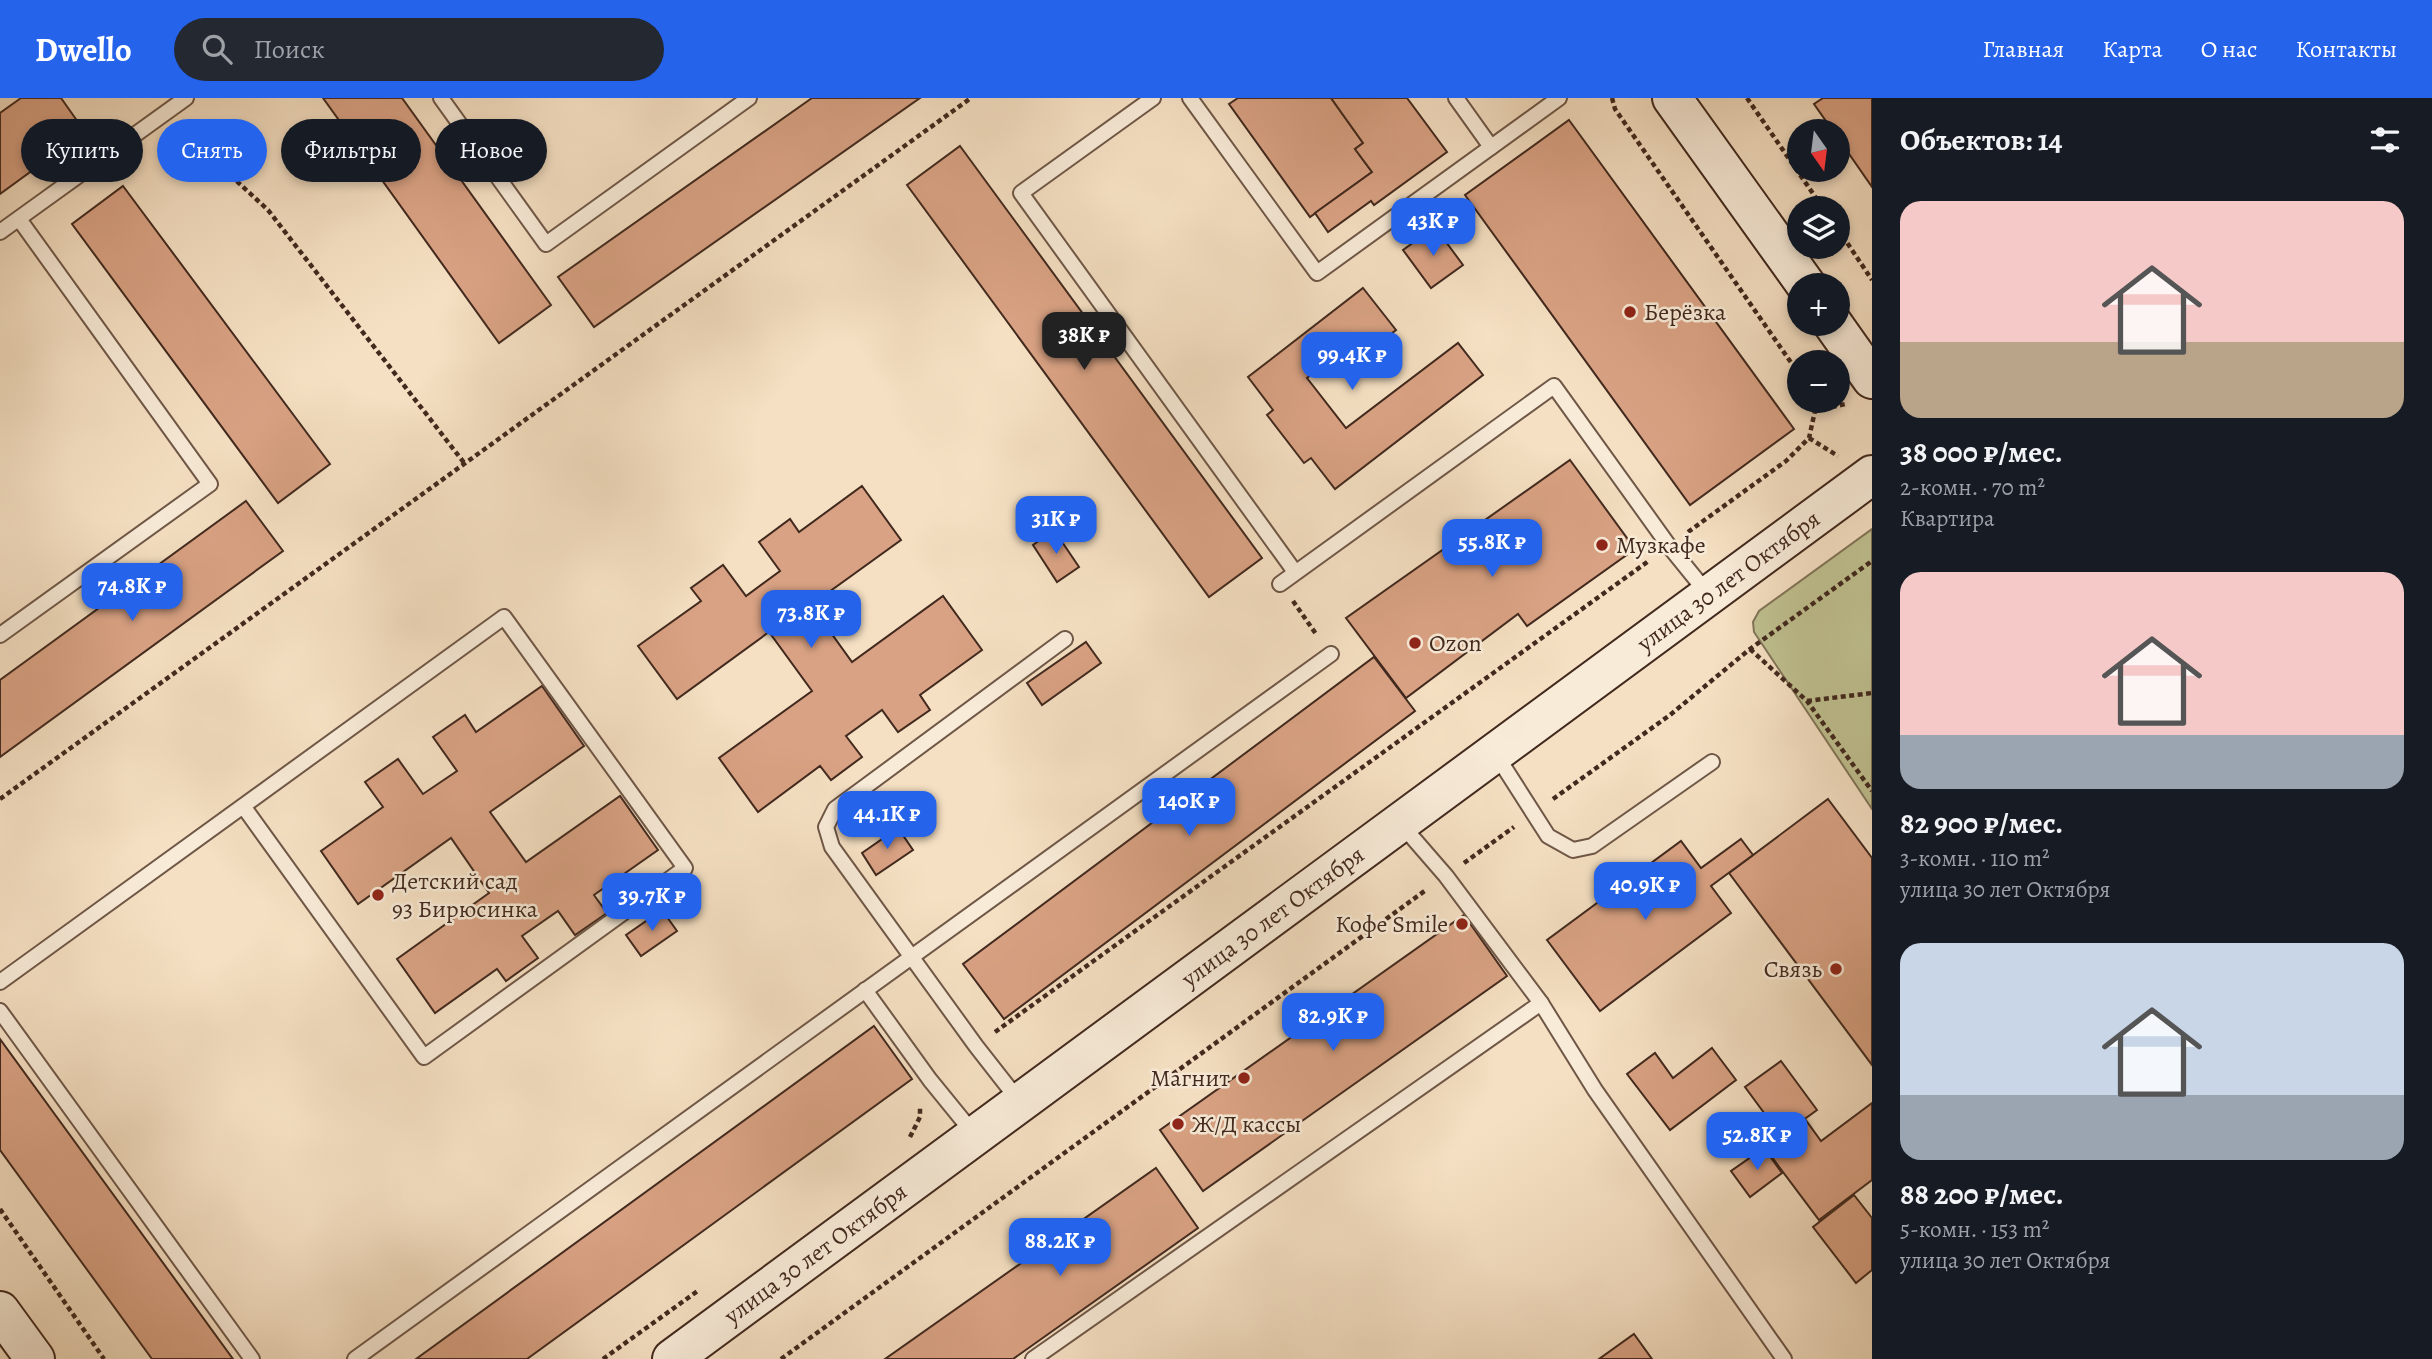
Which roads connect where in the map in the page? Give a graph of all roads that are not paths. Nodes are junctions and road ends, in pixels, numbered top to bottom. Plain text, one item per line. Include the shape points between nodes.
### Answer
1 (186, 98) edge
2 (441, 98) edge
3 (749, 98) edge
4 (1153, 98) edge
5 (1190, 98) edge
6 (1456, 98) edge
7 (1559, 98) edge
8 (1672, 98) edge
9 (1492, 146) junction
10 (19, 219) junction
11 (0, 232) edge
12 (1796, 273) edge
13 (1842, 336) edge
14 (1872, 379) edge
15 (1872, 475) edge
16 (1295, 572) junction
17 (1280, 584) road end
18 (1709, 595) junction
19 (0, 635) edge
20 (1065, 639) dead end
21 (1331, 654) road end
22 (1495, 753) junction
23 (1712, 762) dead end
24 (243, 806) junction
25 (1400, 822) junction
26 (911, 957) junction
27 (0, 982) edge
28 (865, 990) junction
29 (1541, 1003) junction
30 (0, 1011) edge
31 (1020, 1102) junction
32 (975, 1135) junction
33 (0, 1311) edge
34 (35, 1359) edge
35 (252, 1359) edge
36 (355, 1359) edge
37 (672, 1359) edge
38 (1032, 1359) edge
39 (1784, 1359) edge

1 - 10 lane
2 - 3 lane via 546,244
4 - 16 lane via 1021,193
5 - 9 lane via 1317,273
6 - 9 lane
7 - 9 lane
8 - 12 street
10 - 11 lane
10 - 19 lane via 210,484
13 - 14 street
15 - 18 street, улица 30 лет Октября
16 - 17 lane
16 - 18 lane via 1554,386
18 - 22 street, улица 30 лет Октября
20 - 26 lane via 835,809 826,827 832,847
21 - 26 lane
22 - 23 lane via 1548,836 1573,850 1592,846
22 - 25 street, улица 30 лет Октября
24 - 24 lane via 504,617 685,868 424,1057
24 - 27 lane
25 - 29 lane
25 - 31 street, улица 30 лет Октября
26 - 28 lane
26 - 31 lane
28 - 32 lane
28 - 36 lane
29 - 38 lane
29 - 39 lane via 1595,1090
30 - 35 lane
31 - 32 street, улица 30 лет Октября
32 - 37 street, улица 30 лет Октября
33 - 34 street

